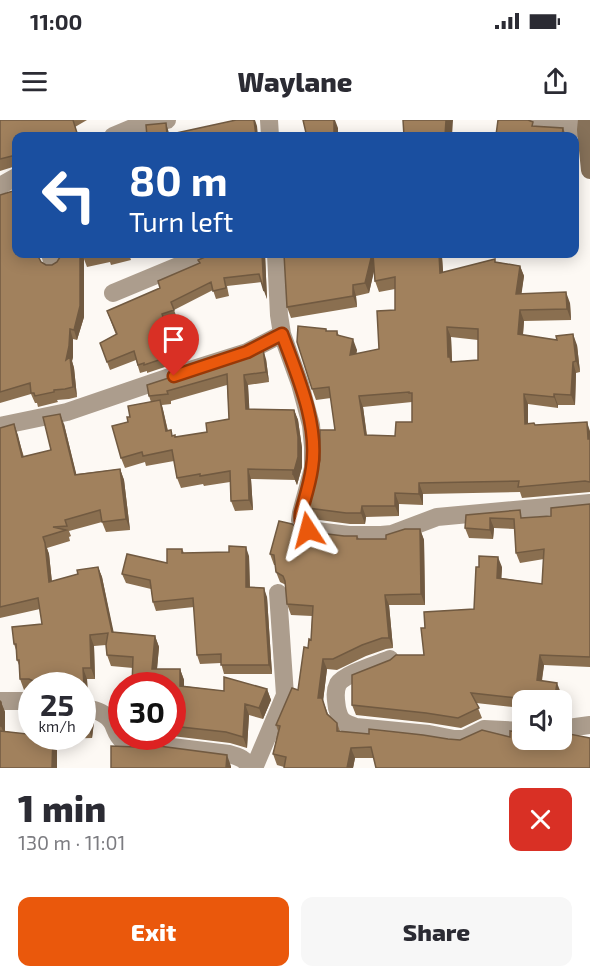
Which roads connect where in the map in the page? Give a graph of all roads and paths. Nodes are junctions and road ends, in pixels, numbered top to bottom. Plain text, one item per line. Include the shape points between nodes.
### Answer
1 (167, 120) edge
2 (537, 120) edge
3 (137, 123) edge
4 (588, 124) edge
5 (120, 132) edge
6 (590, 170) edge
7 (197, 258) edge
8 (276, 258) edge
9 (113, 293) dead end
10 (282, 334) junction
11 (0, 426) edge
12 (590, 503) edge
13 (278, 593) dead end
14 (390, 659) edge
15 (0, 701) edge
16 (18, 701) edge
17 (96, 711) edge
18 (590, 725) edge
19 (572, 727) edge
20 (512, 730) edge
21 (252, 768) edge

1 - 3 street
2 - 4 street
3 - 5 street
4 - 6 main road
7 - 9 street
8 - 10 street
10 - 11 street via 247,352 67,412
10 - 12 street via 311,425 312,468 300,520 308,530 349,535 392,534 437,517
13 - 21 street via 285,695
14 - 20 street via 338,683 335,697 346,724 454,739 464,739 484,729
15 - 16 street
17 - 21 street via 109,718 123,741 229,754 242,757
18 - 19 street

